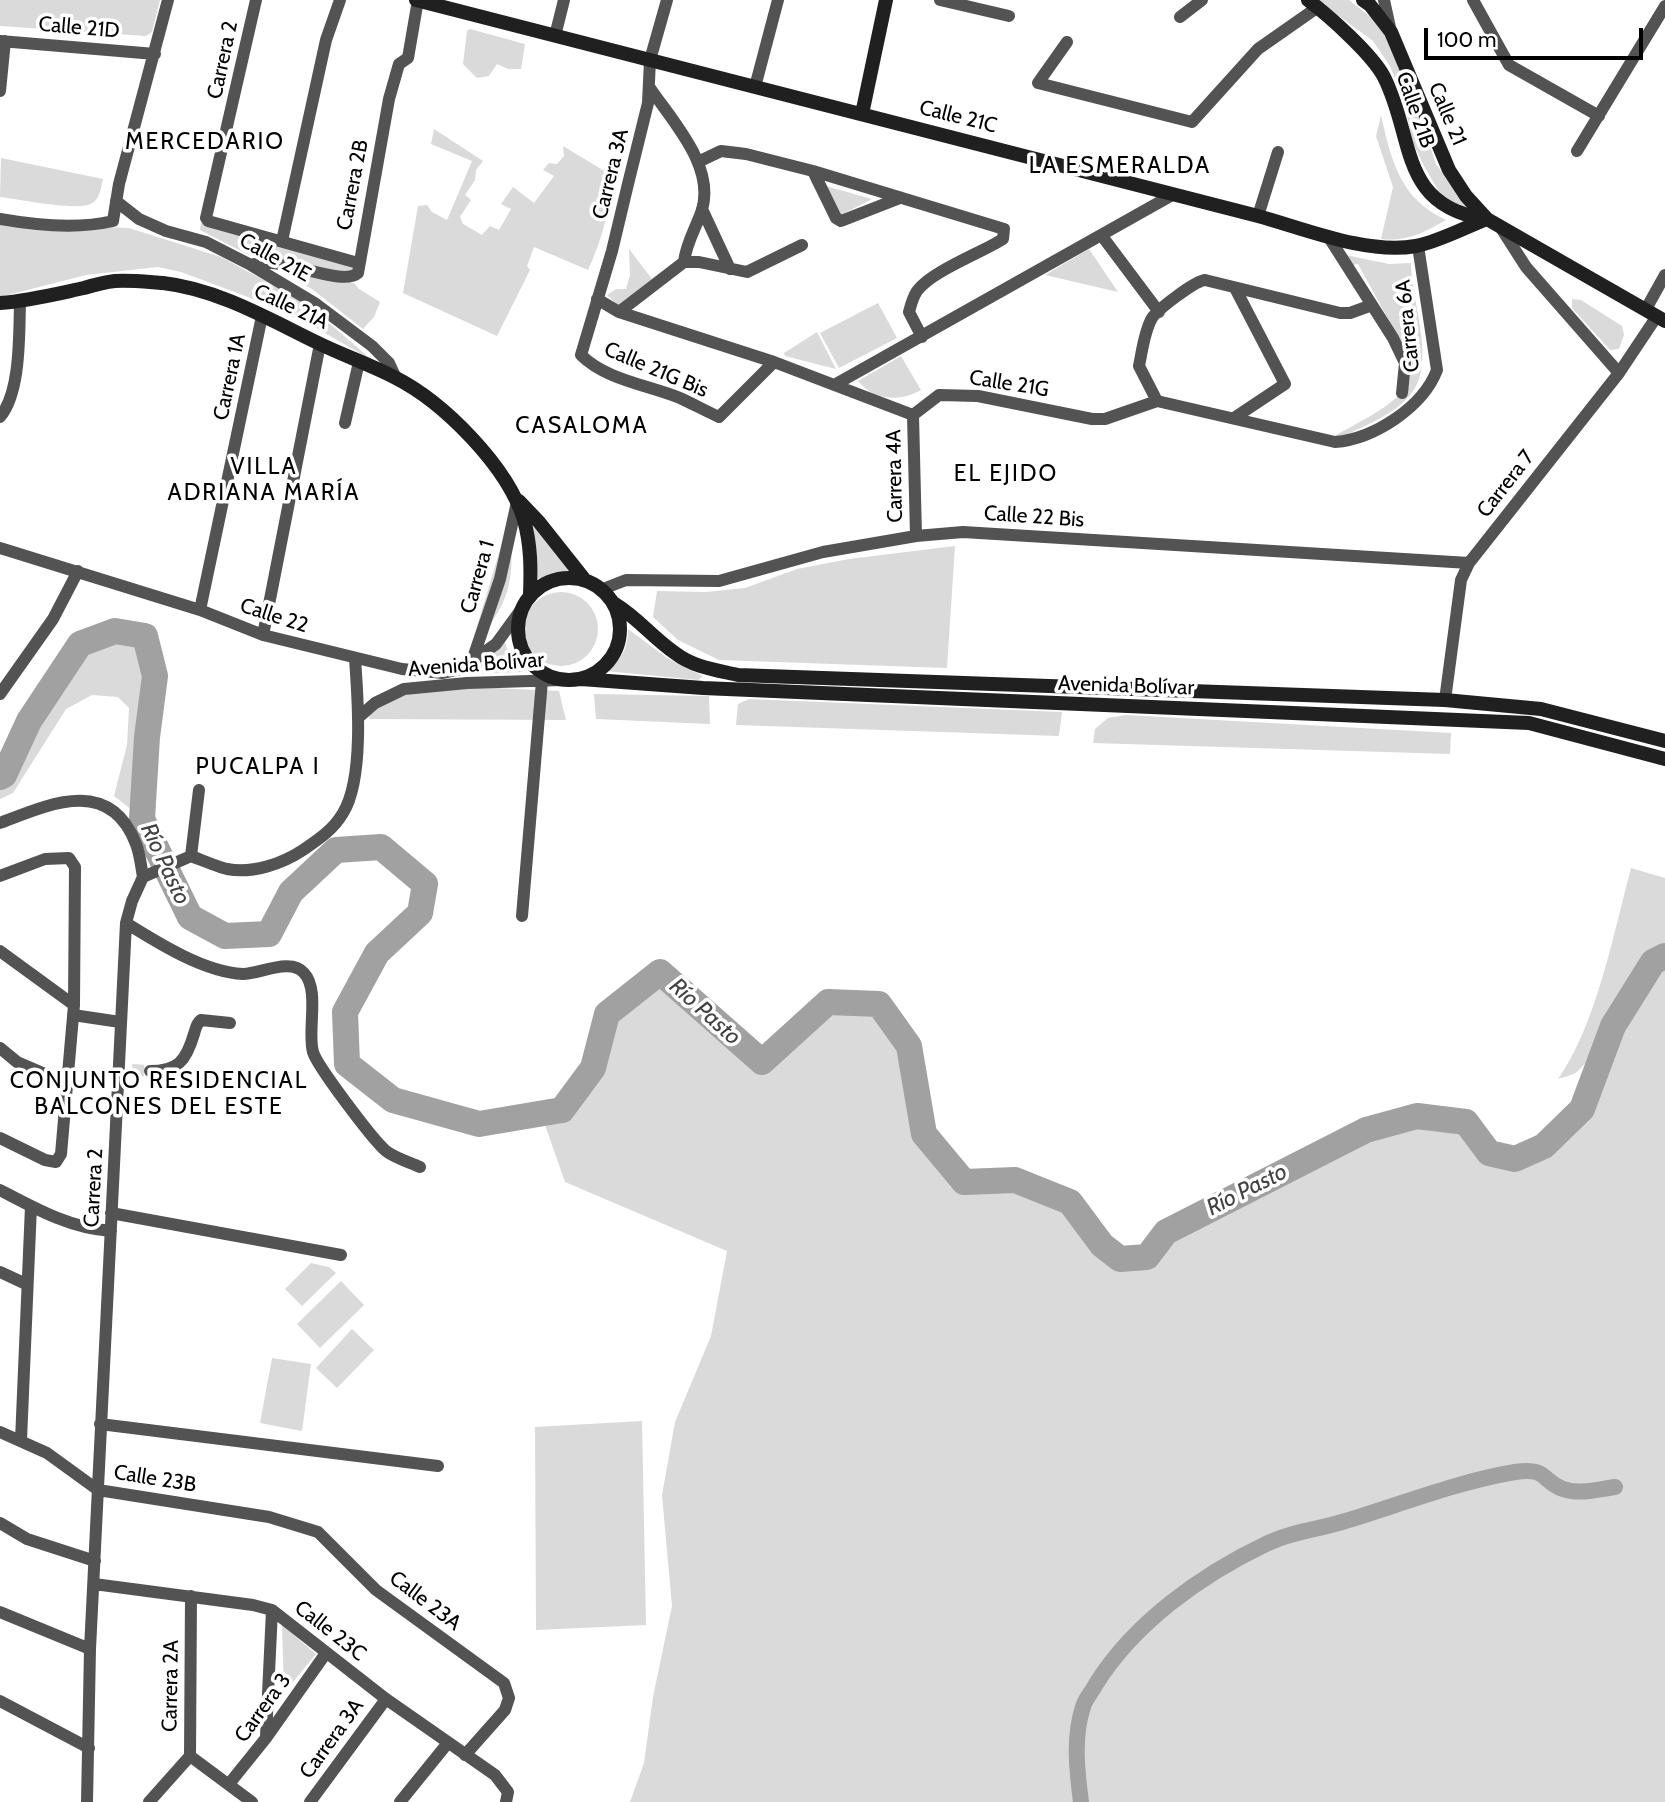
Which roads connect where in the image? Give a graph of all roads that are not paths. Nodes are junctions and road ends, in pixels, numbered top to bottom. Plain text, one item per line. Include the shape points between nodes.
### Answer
1 (168, 0) edge
2 (256, 0) edge
3 (340, 0) edge
4 (417, 0) edge
5 (564, 0) edge
6 (667, 0) edge
7 (778, 0) edge
8 (886, 0) edge
9 (940, 0) edge
10 (1202, 0) edge
11 (1473, 0) edge
12 (1372, 2) edge
13 (1313, 4) edge
14 (456, 5) edge
15 (1665, 6) edge
16 (1009, 16) dead end
17 (1180, 17) dead end
18 (555, 36) junction
19 (3, 41) edge
20 (1067, 42) dead end
21 (155, 54) junction
22 (650, 60) junction
23 (755, 87) junction
24 (650, 88) junction
25 (0, 91) edge
26 (862, 114) junction
27 (1599, 116) junction
28 (1577, 151) dead end
29 (1278, 152) dead end
30 (698, 162) junction
31 (813, 171) junction
32 (1174, 194) junction
33 (900, 198) junction
34 (117, 201) junction
35 (702, 209) junction
36 (1258, 216) junction
37 (0, 219) edge
38 (1487, 219) junction
39 (1501, 228) junction
40 (1102, 236) junction
41 (1328, 236) junction
42 (282, 241) junction
43 (802, 245) dead end
44 (1418, 246) junction
45 (358, 262) junction
46 (684, 262) junction
47 (251, 265) junction
48 (730, 269) junction
49 (1665, 275) edge
50 (1235, 288) junction
51 (597, 299) junction
52 (20, 302) junction
53 (0, 303) edge
54 (1372, 305) junction
55 (620, 312) junction
56 (1159, 312) junction
57 (262, 316) junction
58 (1656, 316) edge
59 (922, 337) junction
60 (320, 344) junction
61 (581, 355) joint
62 (359, 362) junction
63 (774, 362) junction
64 (1619, 373) junction
65 (396, 378) junction
66 (836, 384) junction
67 (1402, 393) dead end
68 (1157, 401) junction
69 (913, 415) junction
70 (0, 417) edge
71 (1234, 418) junction
72 (345, 423) dead end
73 (515, 498) junction
74 (916, 536) junction
75 (0, 548) edge
76 (1469, 563) junction
77 (78, 571) junction
78 (585, 580) junction
79 (603, 589) junction
80 (530, 594) junction
81 (615, 604) junction
82 (200, 610) junction
83 (520, 611) junction
84 (264, 635) junction
85 (355, 659) junction
86 (472, 661) junction
87 (581, 679) junction
88 (562, 680) junction
89 (542, 681) junction
90 (0, 694) edge
91 (1445, 700) junction
92 (359, 717) junction
93 (1665, 741) edge
94 (1665, 759) edge
95 (199, 790) dead end
96 (0, 823) edge
97 (185, 859) junction
98 (0, 876) edge
99 (143, 877) junction
100 (522, 916) dead end
101 (125, 923) junction
102 (0, 951) edge
103 (74, 1010) junction
104 (120, 1022) junction
105 (230, 1023) dead end
106 (0, 1048) edge
107 (150, 1071) tunnel mouth
108 (66, 1083) junction
109 (0, 1138) edge
110 (420, 1167) dead end
111 (0, 1190) edge
112 (31, 1206) junction
113 (111, 1213) junction
114 (111, 1231) junction
115 (341, 1255) dead end
116 (0, 1272) edge
117 (26, 1284) junction
118 (100, 1424) junction
119 (0, 1432) edge
120 (21, 1440) junction
121 (438, 1466) dead end
122 (98, 1490) junction
123 (0, 1523) edge
124 (318, 1532) joint
125 (95, 1561) junction
126 (93, 1584) junction
127 (191, 1596) junction
128 (272, 1610) junction
129 (0, 1612) edge
130 (90, 1650) junction
131 (326, 1653) junction
132 (386, 1699) junction
133 (0, 1701) edge
134 (266, 1738) junction
135 (447, 1744) junction
136 (89, 1748) junction
137 (465, 1755) junction
138 (190, 1756) junction
139 (229, 1784) junction
140 (507, 1797) edge
141 (246, 1800) edge
142 (152, 1801) edge
143 (87, 1802) edge
144 (310, 1802) edge
145 (400, 1802) edge

1 - 21 street
2 - 42 street, Carrera 2 via 207,209 208,221
3 - 42 street via 326,40
4 - 14 main road, Calle 21C
4 - 45 street, Carrera 2B via 408,58 399,64 389,99
5 - 18 street
6 - 22 street, Carrera 3A
7 - 23 street
8 - 26 main road
9 - 16 street
10 - 17 street
11 - 27 street via 1509,65
12 - 38 main road, Calle 21 via 1391,32 1449,170
13 - 20 street via 1258,49 1192,122 1038,83
13 - 38 main road, Calle 21B via 1383,76 1412,164 1428,191 1448,208
14 - 18 main road, Calle 21C
15 - 27 street
18 - 22 main road, Calle 21C
19 - 21 street, Calle 21D
19 - 25 street
21 - 34 street
22 - 23 main road, Calle 21C
22 - 24 street, Carrera 3A
23 - 26 main road, Calle 21C
24 - 30 street
24 - 51 street, Carrera 3A
26 - 32 main road, Calle 21C
27 - 28 street
29 - 36 street
30 - 31 street via 721,151
30 - 35 street
31 - 33 street
31 - 33 street via 841,221
32 - 36 main road, Calle 21C
32 - 40 street
33 - 59 street via 1001,226 1005,234 919,289 909,312
34 - 37 street via 113,221 102,224 49,225
34 - 47 street, Calle 21E via 139,219 206,242
35 - 46 street
35 - 48 street
36 - 41 main road, Calle 21C
38 - 39 main road, Calle 21
38 - 44 main road, Calle 21C
39 - 58 main road, Calle 21
39 - 64 street, Calle 21 via 1526,267
40 - 56 street
40 - 59 street
41 - 44 main road, Calle 21C via 1387,248
41 - 54 street
42 - 45 street
43 - 48 street via 747,272
44 - 71 street, Carrera 6A via 1437,370 1423,393 1393,421 1349,441 1335,442
45 - 47 street, Carrera 2B via 358,273 351,278 286,264 262,261
46 - 48 street
46 - 55 street
47 - 65 street, Calle 21E via 316,304 372,346
49 - 58 street, Carrera 7
50 - 54 street via 1340,313
50 - 56 street via 1201,280
50 - 71 street via 1285,384
51 - 55 street
51 - 61 street, Carrera 3A
52 - 53 main road, Calle 21A
52 - 57 main road, Calle 21A via 114,281 165,284 208,294
52 - 70 street via 18,361 8,404
54 - 67 street via 1405,363
55 - 63 street
56 - 68 street via 1153,317 1139,366
57 - 60 main road, Calle 21A
57 - 82 street, Carrera 1A
58 - 64 street, Carrera 7
59 - 66 street
60 - 62 main road, Calle 21A
60 - 84 street
61 - 63 street, Calle 21G Bis via 613,374 680,398 719,418
62 - 65 main road, Calle 21A
62 - 72 street
63 - 66 street
64 - 76 street, Carrera 7
65 - 73 main road, Calle 21A via 450,418 495,467
66 - 69 street
68 - 69 street, Calle 21G via 1092,419 978,396 939,395
68 - 71 street
69 - 74 street, Carrera 4A
73 - 78 main road, Calle 21A
73 - 80 main road, Calle 21A via 529,547
73 - 86 street, Carrera 1 via 500,579
74 - 76 street, Calle 22 Bis via 963,532
74 - 79 street, Calle 22 Bis via 823,552 719,581 626,580
75 - 77 street, Calle 22
76 - 91 street, Carrera 7 via 1461,580
77 - 82 street, Calle 22
77 - 90 street via 53,619
78 - 79 main road
78 - 80 main road via 565,577 546,582
79 - 81 main road
80 - 83 main road
81 - 87 main road via 619,641 598,671
81 - 91 main road, Avenida Bolívar via 675,654 698,666 737,675
82 - 84 street, Calle 22
83 - 86 street, Calle 22 via 496,644
83 - 88 main road via 518,641 524,655 534,667
84 - 85 street, Calle 22
85 - 86 street, Calle 22 via 443,673
85 - 92 street
87 - 88 main road
87 - 94 main road, Avenida Bolívar via 1530,723
88 - 89 street, Avenida Bolívar
89 - 92 street, Avenida Bolívar via 404,689
89 - 100 street
91 - 93 main road, Avenida Bolívar via 1541,709
92 - 97 street via 353,783 344,812 329,832 294,856 258,868 227,869
95 - 97 street
96 - 99 street via 50,804 75,800 99,804 122,819 136,845
97 - 99 street
98 - 103 street via 45,859 69,858 75,867
99 - 101 street, Carrera 2
101 - 104 street, Carrera 2
101 - 110 street via 160,945 227,972 299,968 307,975 312,1000 313,1053 369,1133 387,1152
102 - 103 street
103 - 104 street
103 - 108 street
104 - 113 street, Carrera 2 via 126,1070
105 - 107 street via 201,1020 182,1061 173,1068
106 - 108 street via 17,1062
108 - 109 street via 61,1154 56,1162
111 - 112 street
112 - 114 street via 65,1223
112 - 117 street
113 - 114 street, Carrera 2
113 - 115 street
114 - 118 street, Carrera 2
116 - 117 street
117 - 120 street
118 - 121 street
118 - 122 street, Carrera 2
119 - 120 street, Calle 23B
120 - 122 street, Calle 23B
122 - 124 street, Calle 23B via 269,1517
122 - 125 street, Carrera 2
123 - 125 street via 27,1539
124 - 137 street, Calle 23A via 376,1590 504,1683 509,1698 505,1710
125 - 126 street, Carrera 2
126 - 127 street, Calle 23C
126 - 130 street, Carrera 2
127 - 128 street, Calle 23C
127 - 138 street, Carrera 2A
128 - 131 street, Calle 23C
128 - 134 street
129 - 130 street
130 - 136 street, Carrera 2
131 - 132 street, Calle 23C
131 - 134 street, Carrera 3
132 - 135 street, Calle 23C
132 - 144 street, Carrera 3A
133 - 136 street
134 - 139 street, Carrera 3
135 - 137 street, Calle 23C
135 - 145 street
136 - 143 street, Carrera 2
137 - 140 street, Calle 23C via 495,1775
138 - 139 street
138 - 142 street, Carrera 2A
139 - 141 street

